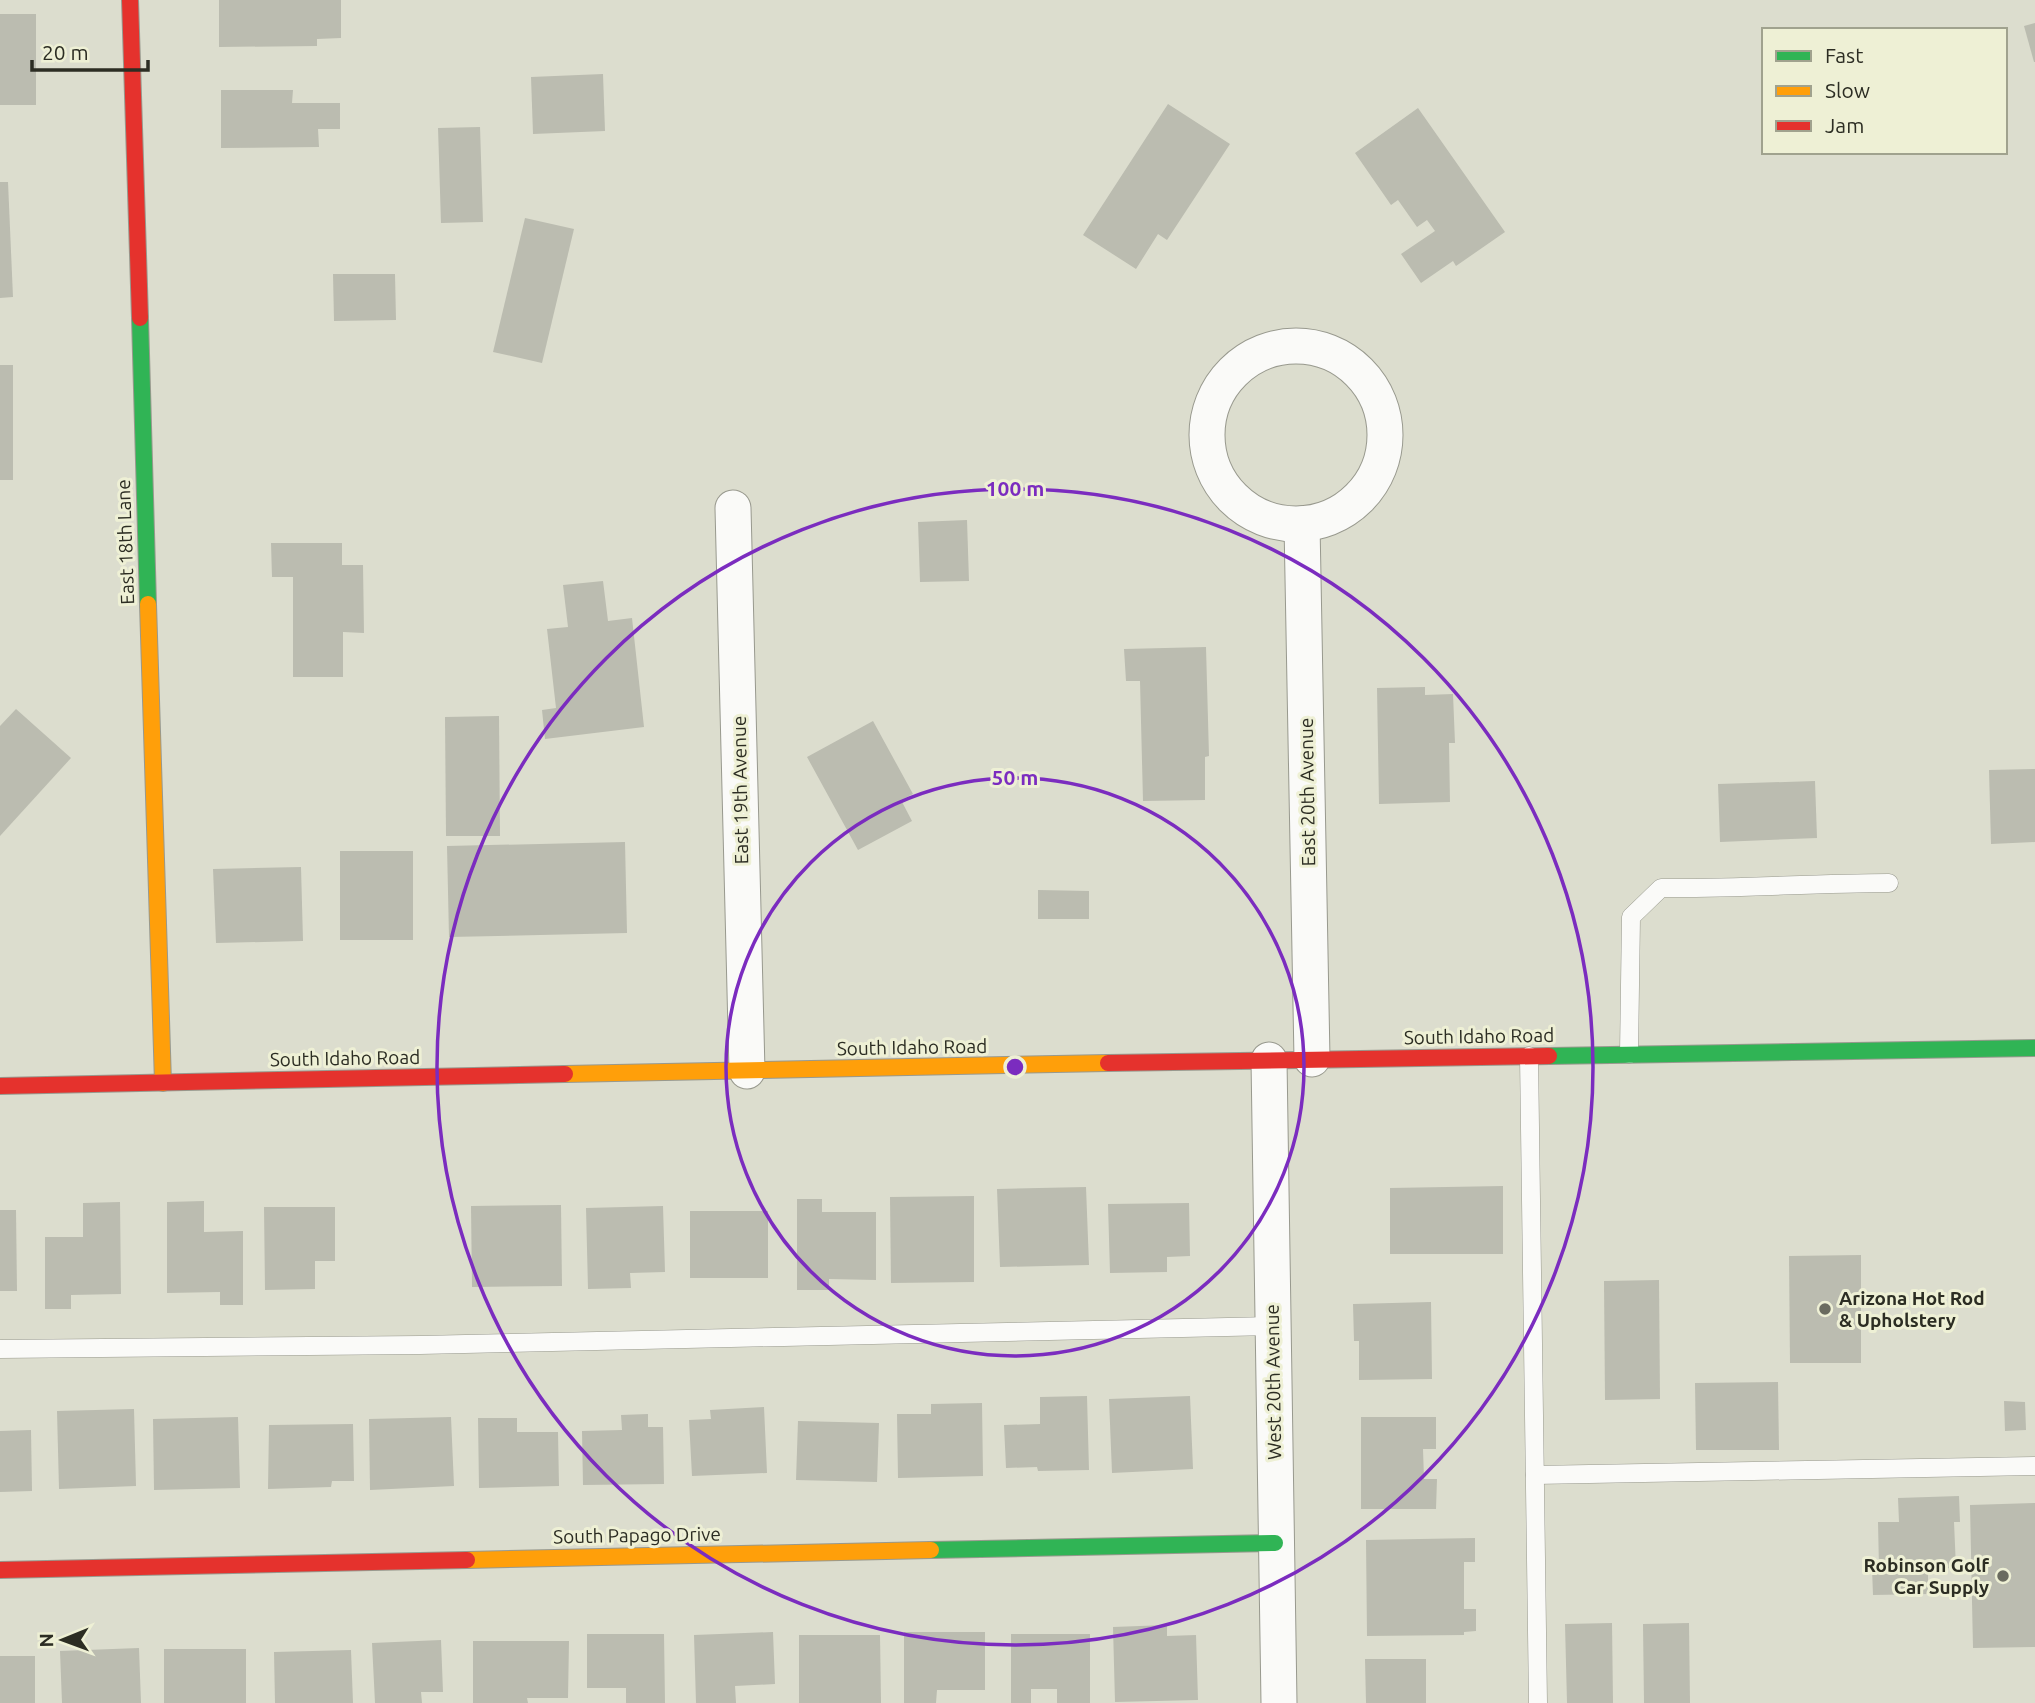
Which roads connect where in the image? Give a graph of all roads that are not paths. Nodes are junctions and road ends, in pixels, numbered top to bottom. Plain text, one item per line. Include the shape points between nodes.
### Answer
1 (130, 0) edge
2 (733, 508) dead end
3 (1303, 524) junction
4 (1889, 883) dead end
5 (2035, 1048) edge
6 (1629, 1054) junction
7 (1529, 1056) junction
8 (1312, 1059) junction
9 (1269, 1060) junction
10 (747, 1071) junction
11 (163, 1083) junction
12 (0, 1086) edge
13 (1272, 1326) junction
14 (0, 1349) edge
15 (2035, 1466) edge
16 (1535, 1475) junction
17 (1275, 1543) junction
18 (0, 1570) edge
19 (1279, 1703) edge
20 (1538, 1703) edge

1 - 11 street, East 18th Lane
2 - 10 street, East 19th Avenue
3 - 3 street via 1331,517 1355,502 1374,479 1383,451 1384,422 1375,394 1358,370 1334,354 1306,346 1276,347 1249,358 1227,378 1212,404 1209,453 1224,489 1246,509 1273,522
3 - 8 street, East 20th Avenue
4 - 6 lane via 1661,888 1631,917
5 - 6 street, South Idaho Road
6 - 7 street, South Idaho Road
7 - 8 street, South Idaho Road
7 - 16 lane
8 - 9 street, South Idaho Road
9 - 10 street, South Idaho Road
9 - 13 street, West 20th Avenue
10 - 11 street, South Idaho Road
11 - 12 street, South Idaho Road
13 - 14 lane via 420,1345
13 - 17 street, West 20th Avenue
15 - 16 lane
16 - 20 lane
17 - 18 street, South Papago Drive
17 - 19 street, West 20th Avenue

